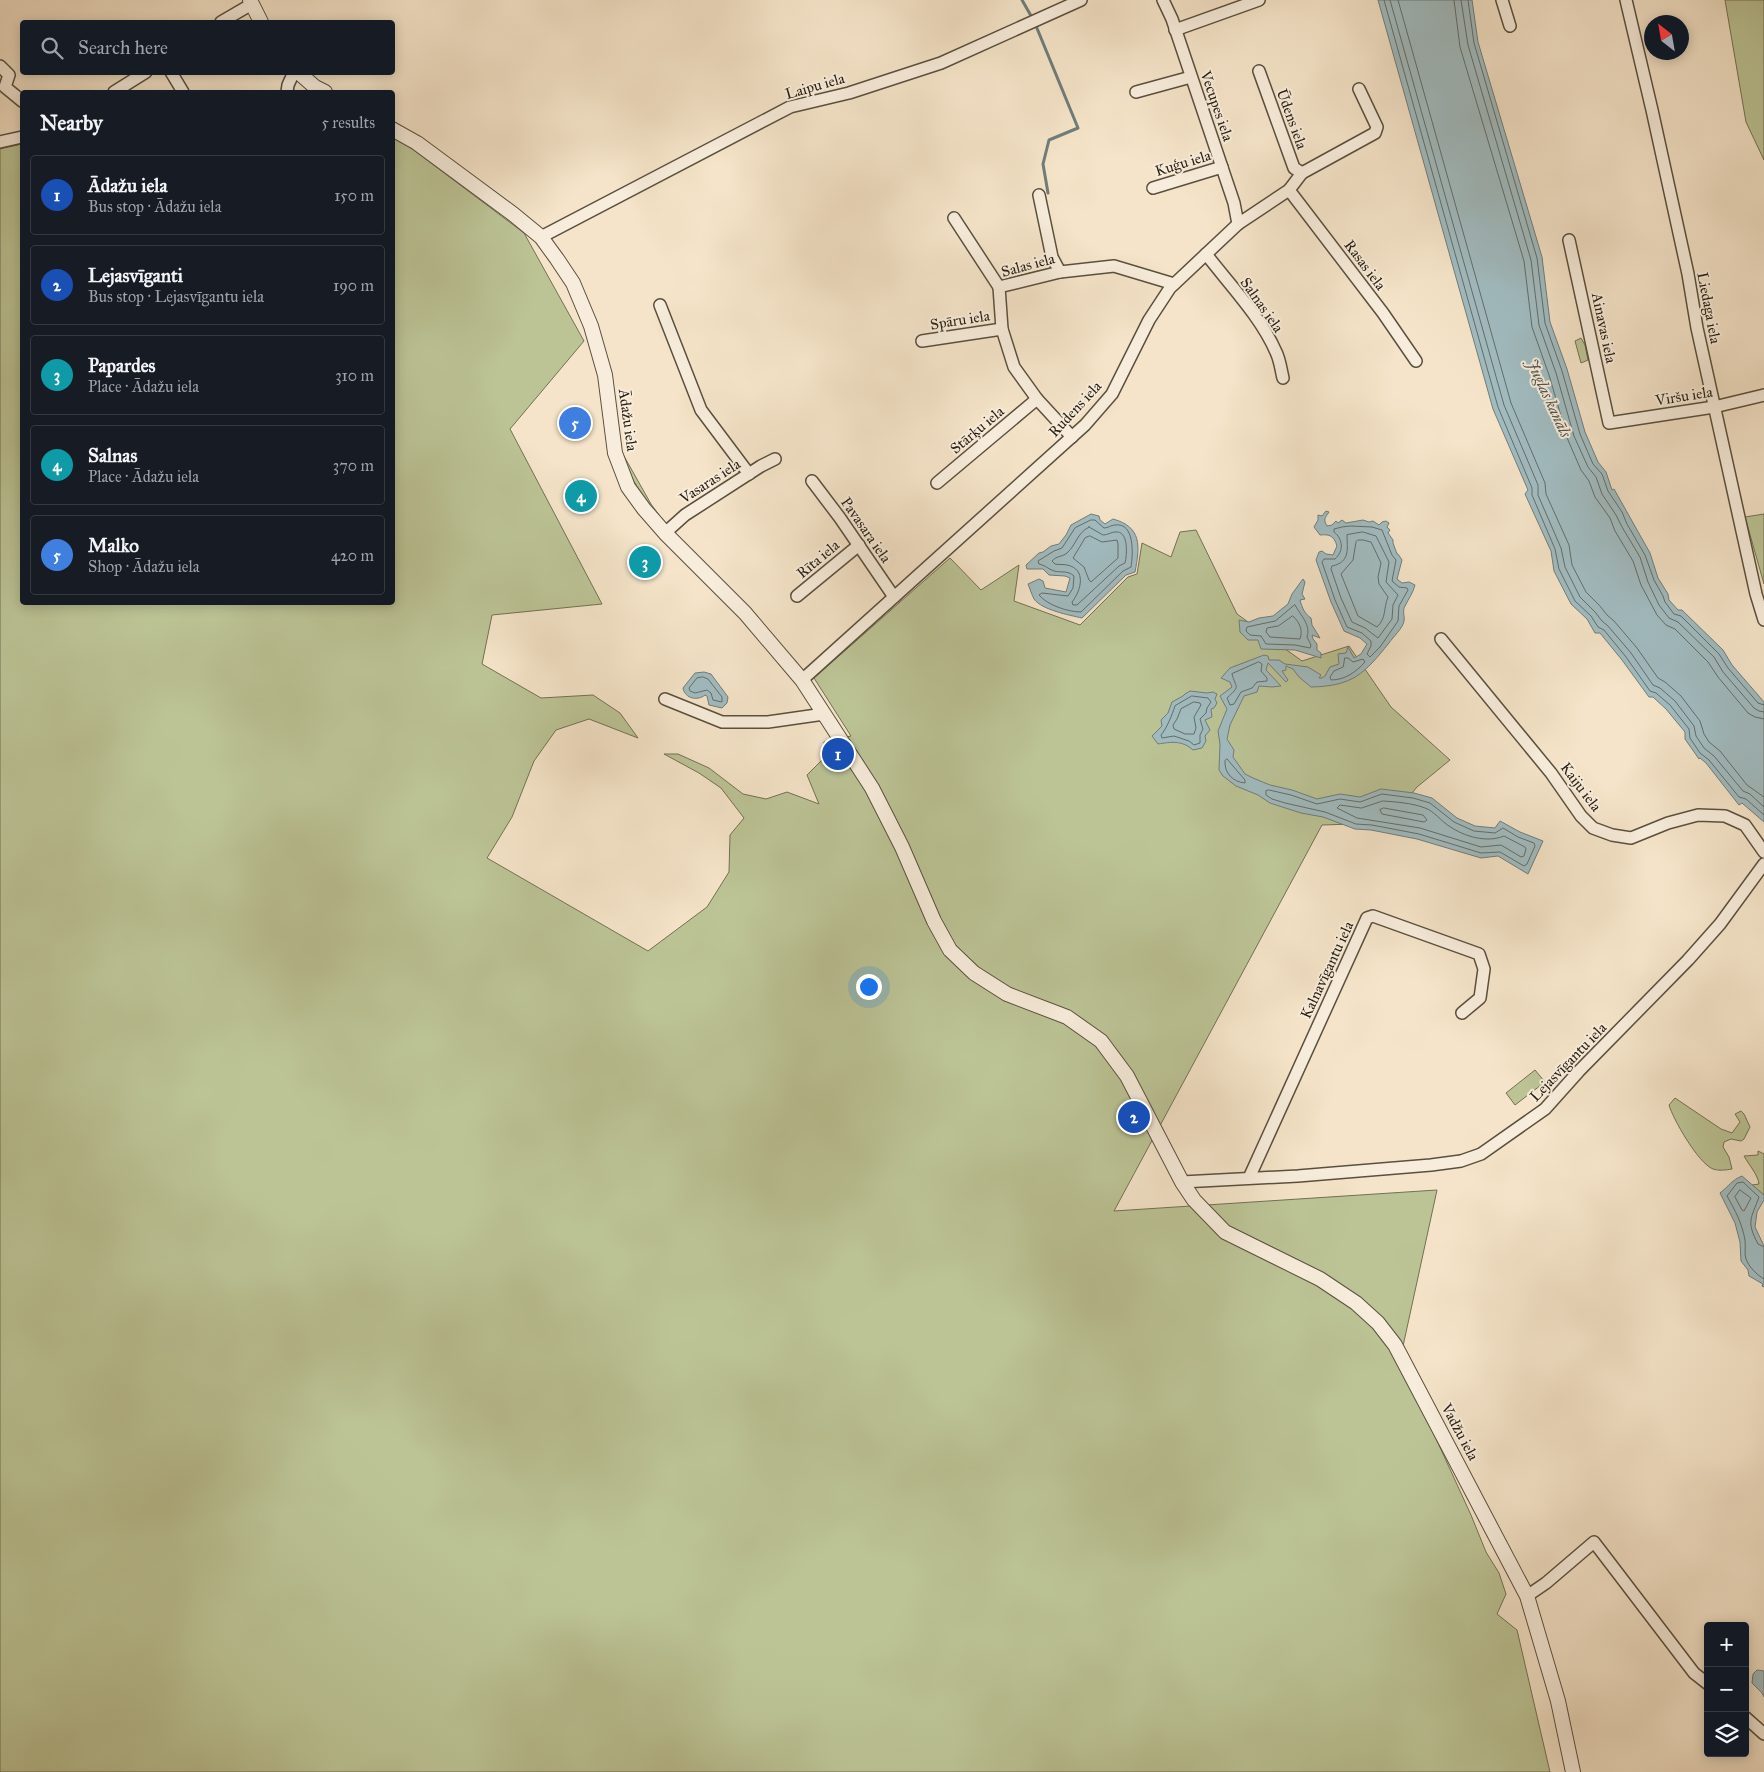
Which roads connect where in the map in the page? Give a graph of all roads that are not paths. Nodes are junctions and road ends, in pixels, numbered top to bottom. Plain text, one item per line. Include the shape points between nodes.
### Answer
1 (1081, 0) edge
2 (1163, 0) edge
3 (1259, 0) edge
4 (1502, 0) edge
5 (1626, 0) edge
6 (251, 2) edge
7 (224, 20) edge
8 (259, 20) edge
9 (1510, 26) dead end
10 (1175, 30) junction
11 (0, 66) edge
12 (1259, 71) dead end
13 (141, 75) edge
14 (173, 75) edge
15 (293, 75) edge
16 (301, 75) edge
17 (1192, 77) junction
18 (1359, 89) dead end
19 (117, 90) edge
20 (182, 90) edge
21 (287, 90) edge
22 (322, 90) edge
23 (1136, 92) dead end
24 (20, 99) edge
25 (395, 131) edge
26 (20, 137) edge
27 (0, 142) edge
28 (1222, 167) junction
29 (1302, 173) junction
30 (1153, 188) dead end
31 (1289, 190) junction
32 (1039, 195) dead end
33 (954, 218) dead end
34 (1238, 224) junction
35 (541, 237) junction
36 (1569, 240) dead end
37 (1206, 254) junction
38 (1060, 272) junction
39 (1174, 284) junction
40 (999, 287) junction
41 (660, 304) dead end
42 (1002, 329) junction
43 (922, 340) dead end
44 (1416, 361) dead end
45 (1283, 378) dead end
46 (1764, 395) edge
47 (1037, 399) junction
48 (1714, 406) junction
49 (1609, 423) joint
50 (1072, 437) junction
51 (775, 459) dead end
52 (749, 474) junction
53 (812, 481) dead end
54 (937, 483) dead end
55 (665, 533) junction
56 (859, 544) junction
57 (797, 596) dead end
58 (894, 597) junction
59 (1764, 620) edge
60 (1442, 639) dead end
61 (802, 680) junction
62 (665, 700) dead end
63 (824, 714) junction
64 (1764, 852) edge
65 (1764, 864) edge
66 (1462, 1013) dead end
67 (1249, 1178) junction
68 (1182, 1182) junction
69 (1527, 1596) junction
70 (1704, 1681) edge
71 (1749, 1721) edge
72 (1764, 1734) edge
73 (1572, 1772) edge

1 - 35 street, Laipu iela via 941,63 849,93 790,107
2 - 10 street, Vecupes iela
3 - 10 street
4 - 9 street
5 - 48 street, Liedaga iela
6 - 7 street
6 - 8 street
10 - 17 street, Vecupes iela
11 - 24 street via 9,76 5,87
12 - 29 street, Ūdens iela via 1294,168
13 - 19 street
14 - 20 street
15 - 21 street
16 - 22 street
17 - 23 street
17 - 28 street, Vecupes iela
18 - 29 street, Rudens iela via 1376,127 1375,133
25 - 35 street, Ādažu iela via 417,143
26 - 27 street
28 - 30 street, Kuģu iela
28 - 34 street, Vecupes iela
29 - 31 street, Rudens iela
31 - 34 street, Rudens iela
31 - 44 street, Rasas iela
32 - 38 street via 1052,257
33 - 40 street
34 - 37 street, Rudens iela
35 - 55 street, Ādažu iela via 572,283 591,326 605,375 615,453 628,487
36 - 49 street, Ainavas iela
37 - 39 street, Rudens iela
37 - 45 street, Salnas iela via 1269,338
38 - 39 street, Salas iela via 1114,266
38 - 40 street, Salas iela
39 - 50 street, Rudens iela via 1149,320 1112,394
40 - 42 street, Salas iela
41 - 52 street via 701,410
42 - 43 street, Spāru iela
42 - 47 street, Salas iela via 1014,368
46 - 48 street, Viršu iela
47 - 50 street, Salas iela
47 - 54 street, Stārķu iela
48 - 49 street, Viršu iela
48 - 59 street, Liedaga iela
50 - 58 street, Rudens iela
51 - 52 street, Vasaras iela
52 - 55 street, Vasaras iela via 685,514
53 - 56 street, Pavasara iela
55 - 61 street, Ādažu iela via 745,613
56 - 57 street, Rīta iela
56 - 58 street, Pavasara iela
58 - 61 street, Rudens iela
60 - 64 street, Kaiju iela via 1551,773 1581,816 1594,828 1631,838 1698,815 1725,816 1745,825
61 - 63 street, Ādažu iela
62 - 63 street via 722,722 768,722
63 - 68 street, Ādažu iela via 872,788 950,950 974,972 1007,994 1067,1017 1101,1041 1127,1076
65 - 67 street, Lejasvīgantu iela via 1720,924 1546,1110 1481,1154 1461,1161 1431,1165
66 - 67 street, Kalnavīgantu iela via 1480,998 1484,969 1479,954 1372,916 1367,918
67 - 68 street, Lejasvīgantu iela
68 - 69 street, Vadžu iela via 1194,1200 1225,1232 1320,1279 1356,1303 1378,1323 1395,1345 1415,1381
69 - 70 street via 1594,1542 1694,1673
69 - 73 street, Vadžu iela via 1558,1701
71 - 72 street

